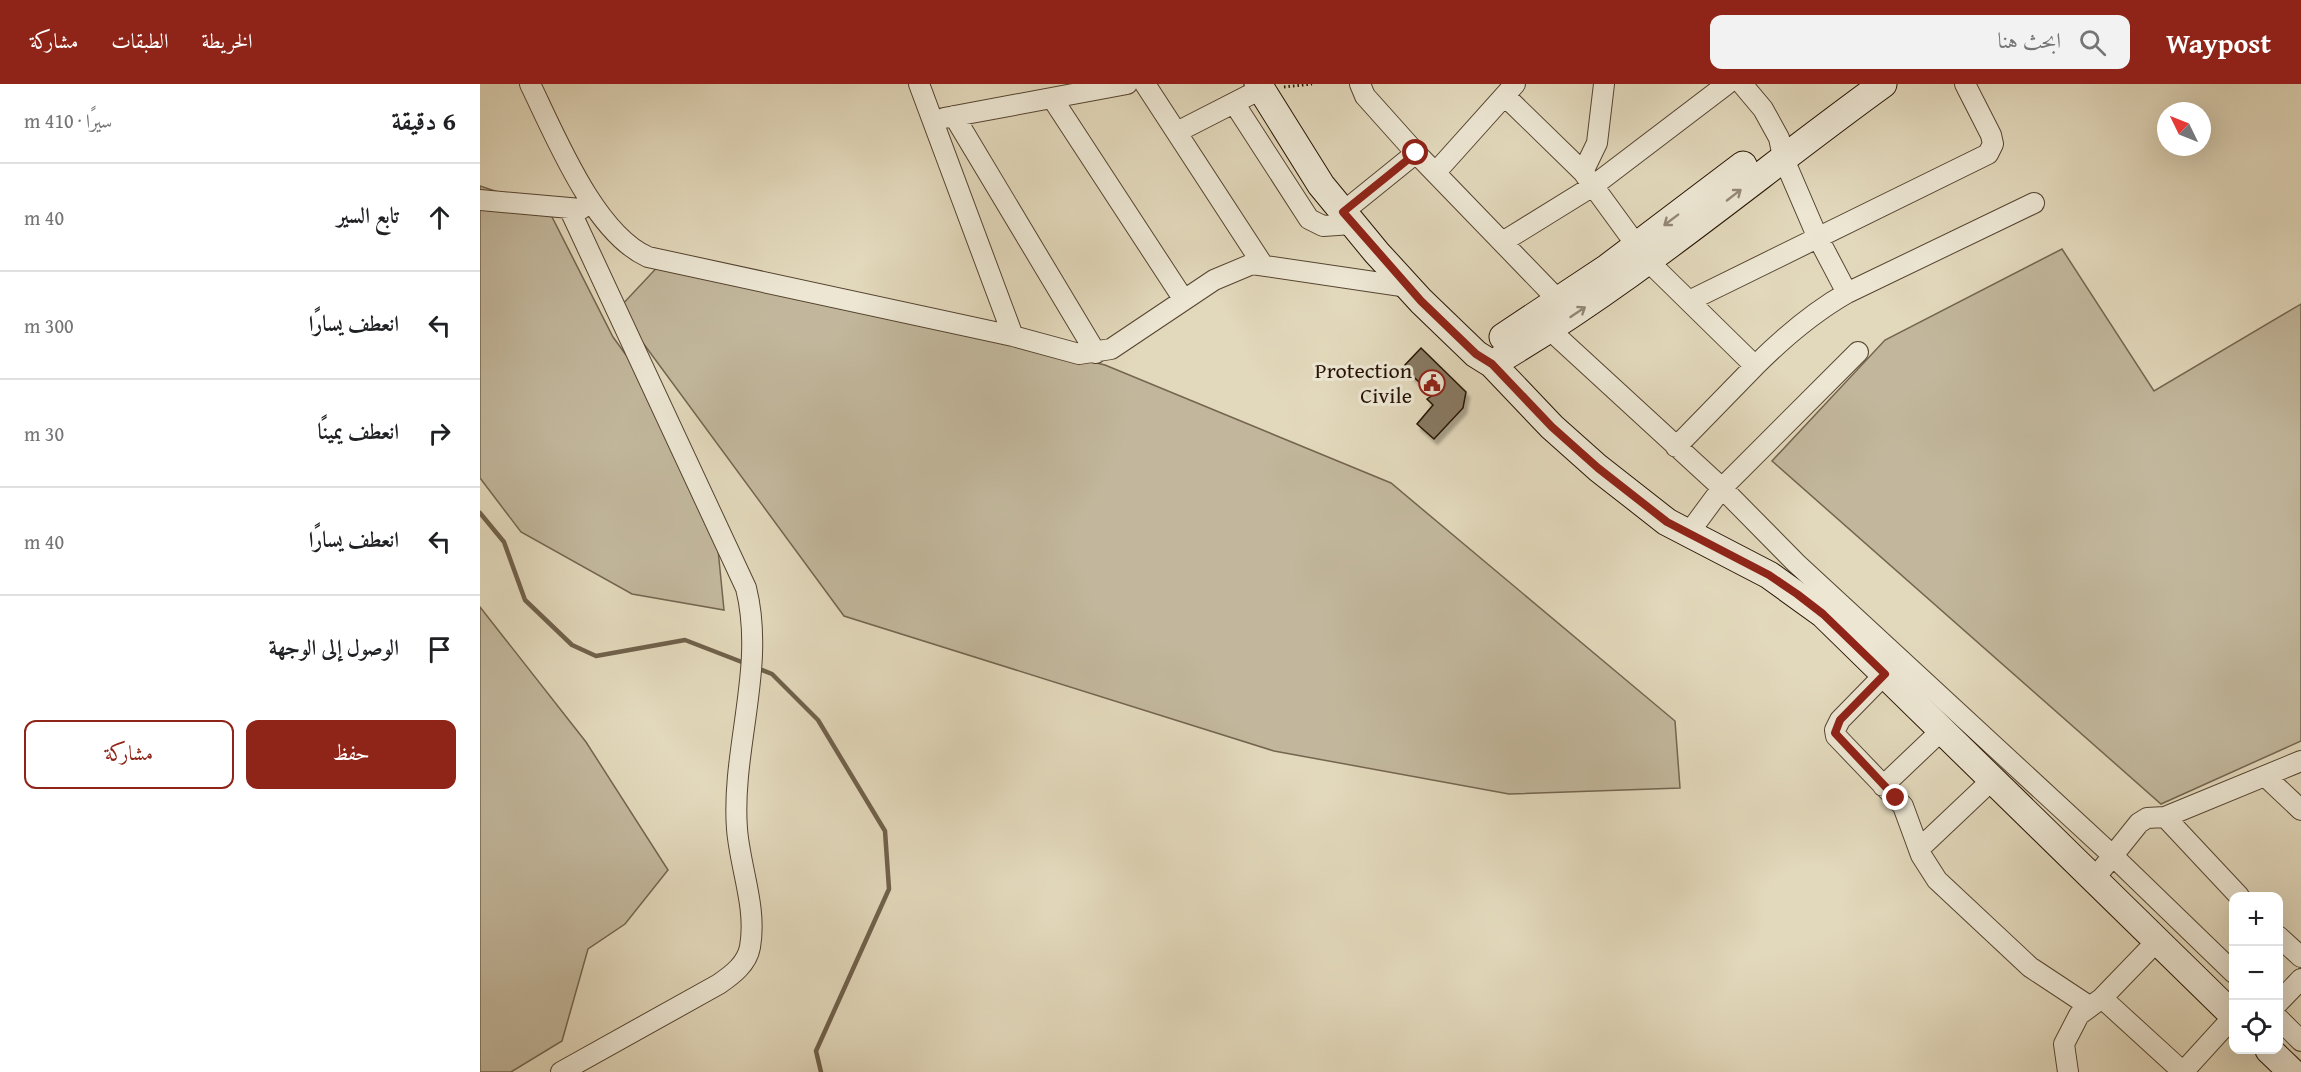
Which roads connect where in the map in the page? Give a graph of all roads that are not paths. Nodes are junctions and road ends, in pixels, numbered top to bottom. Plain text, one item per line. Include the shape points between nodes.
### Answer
1 (530, 84) edge
2 (1127, 84) edge
3 (1145, 84) edge
4 (1360, 84) edge
5 (1604, 84) edge
6 (1726, 84) edge
7 (1742, 84) edge
8 (1852, 84) edge
9 (1882, 84) edge
10 (1965, 84) edge
11 (1260, 87) edge
12 (926, 89) edge
13 (1510, 90) edge
14 (1046, 94) edge
15 (1234, 103) junction
16 (954, 116) junction
17 (933, 120) junction
18 (1177, 132) junction
19 (1781, 147) junction
20 (1416, 153) junction
21 (1436, 172) junction
22 (1588, 179) junction
23 (480, 200) edge
24 (2034, 203) dead end
25 (569, 208) junction
26 (598, 210) junction
27 (1348, 218) junction
28 (1817, 236) junction
29 (1504, 241) junction
30 (1643, 254) junction
31 (1263, 265) junction
32 (1613, 276) junction
33 (1408, 287) junction
34 (1847, 293) junction
35 (1184, 300) junction
36 (1559, 301) junction
37 (1689, 301) junction
38 (1550, 330) junction
39 (1013, 336) junction
40 (1858, 352) dead end
41 (1096, 353) junction
42 (1484, 359) junction
43 (1755, 366) junction
44 (1676, 447) junction
45 (1722, 488) junction
46 (1688, 534) junction
47 (1854, 630) junction
48 (1885, 674) junction
49 (1942, 729) junction
50 (2301, 761) edge
51 (2265, 776) junction
52 (1993, 779) junction
53 (1883, 786) junction
54 (2301, 810) edge
55 (2165, 817) junction
56 (1919, 849) junction
57 (2112, 855) junction
58 (2094, 879) junction
59 (2234, 892) edge
60 (2157, 941) junction
61 (2229, 964) edge
62 (2229, 966) edge
63 (2301, 979) edge
64 (2210, 993) junction
65 (2281, 1000) edge
66 (2095, 1002) junction
67 (2229, 1011) edge
68 (2229, 1021) edge
69 (2283, 1023) edge
70 (2301, 1041) edge
71 (2273, 1054) edge
72 (561, 1072) edge
73 (2068, 1072) edge
74 (2183, 1072) edge
75 (2292, 1072) edge

1 - 26 street via 574,173
2 - 14 street
3 - 18 street
4 - 20 street via 1365,96
5 - 22 street
6 - 22 street
7 - 19 street via 1763,109
8 - 19 main road
9 - 19 main road
10 - 28 street via 1991,135 1992,150
11 - 15 street
11 - 27 main road via 1321,185
12 - 17 street
13 - 21 street
13 - 22 street
14 - 16 street
14 - 35 street
15 - 18 street
15 - 27 street via 1310,219 1323,226
16 - 17 street
16 - 41 street
17 - 39 street
18 - 31 street
19 - 28 street
19 - 30 main road
20 - 21 street
20 - 27 street
21 - 29 street
22 - 29 street
22 - 30 street
23 - 25 street
24 - 34 street
25 - 26 street
25 - 72 street via 740,571 749,600 752,627 736,804 737,832 752,911 750,949 735,972
26 - 39 street via 626,244 648,257
27 - 33 main road
28 - 34 street
28 - 37 street
29 - 36 street
30 - 32 main road
30 - 37 street
31 - 33 street
31 - 35 street via 1240,267
32 - 36 main road
38 -> 32 main road
33 - 42 main road
34 - 43 street via 1787,334
35 - 41 street via 1124,342
36 - 42 main road
37 - 43 street
38 - 42 main road
38 - 44 street
39 - 41 street via 1079,354
40 - 45 street
42 - 46 main road via 1598,468
43 - 44 street
44 - 45 street
45 - 46 street
45 - 47 street via 1796,563
46 - 47 main road via 1769,575 1814,608
47 - 48 main road
47 - 57 street
48 - 49 main road
48 - 53 street via 1840,720 1835,733
49 - 52 main road
49 - 53 street
50 - 51 street
51 - 54 street
51 - 55 street
52 - 56 street
52 - 58 main road
53 - 56 street via 1907,813
55 - 57 street via 2147,818 2139,823
55 - 59 street
56 - 66 street via 1938,880 2036,971
57 - 58 street
57 - 61 street
58 - 60 main road
60 - 64 main road
60 - 66 street
62 - 64 street
63 - 65 street
64 - 67 main road
66 - 73 street via 2079,1015 2064,1044
66 - 74 street
68 - 74 street
69 - 70 street
71 - 75 main road

